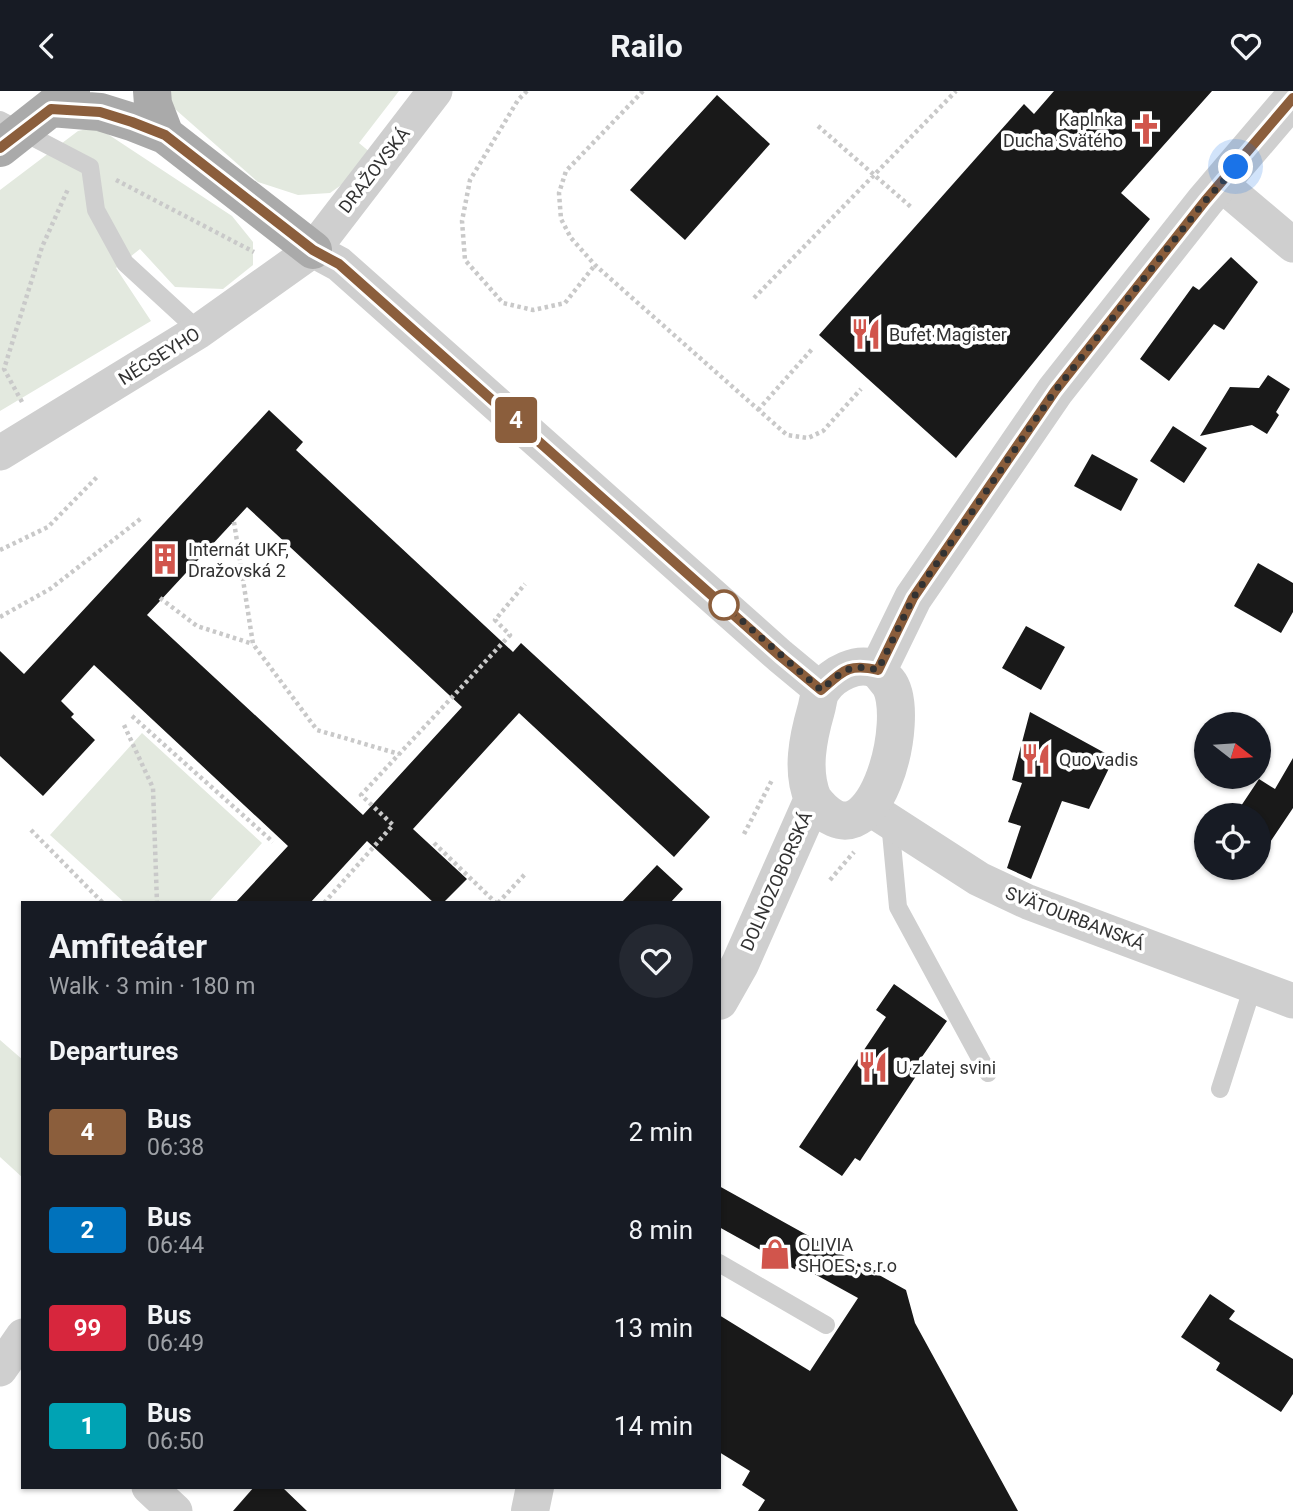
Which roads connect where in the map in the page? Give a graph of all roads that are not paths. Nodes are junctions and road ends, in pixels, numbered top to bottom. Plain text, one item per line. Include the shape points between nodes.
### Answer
1 (152, 91) edge
2 (435, 91) edge
3 (1293, 98) edge
4 (62, 100) edge
5 (165, 135) junction
6 (1, 138) edge
7 (1221, 184) junction
8 (1293, 245) edge
9 (299, 259) junction
10 (199, 331) junction
11 (0, 453) edge
12 (878, 670) junction
13 (821, 690) junction
14 (813, 799) junction
15 (880, 815) junction
16 (1253, 986) junction
17 (721, 997) edge
18 (1293, 1001) edge
19 (988, 1073) dead end
20 (1220, 1089) dead end
21 (721, 1264) edge
22 (825, 1325) dead end
23 (151, 1489) edge
24 (535, 1489) edge
25 (174, 1511) edge
26 (530, 1511) edge

1 - 5 main road
2 - 9 street, DRAŽOVSKÁ
3 - 7 street
4 - 5 main road
4 - 6 main road
5 - 9 main road
6 - 10 lane via 90,167 96,210 125,263
7 - 8 street
7 - 12 street via 1055,391 913,598
9 - 10 street, NÉCSEYHO
9 - 13 street via 339,264
10 - 11 street, NÉCSEYHO
12 - 13 street via 858,666
12 - 15 street via 893,688 896,712
13 - 14 street, DOLNOZOBORSKÁ via 807,764
14 - 15 street, DOLNOZOBORSKÁ via 825,814 838,820
14 - 17 street, DOLNOZOBORSKÁ
15 - 16 street, SVÄTOURBANSKÁ via 979,879 1028,902
15 - 19 lane via 898,907
16 - 18 street, SVÄTOURBANSKÁ
16 - 20 lane
21 - 22 lane
23 - 25 street
24 - 26 street

